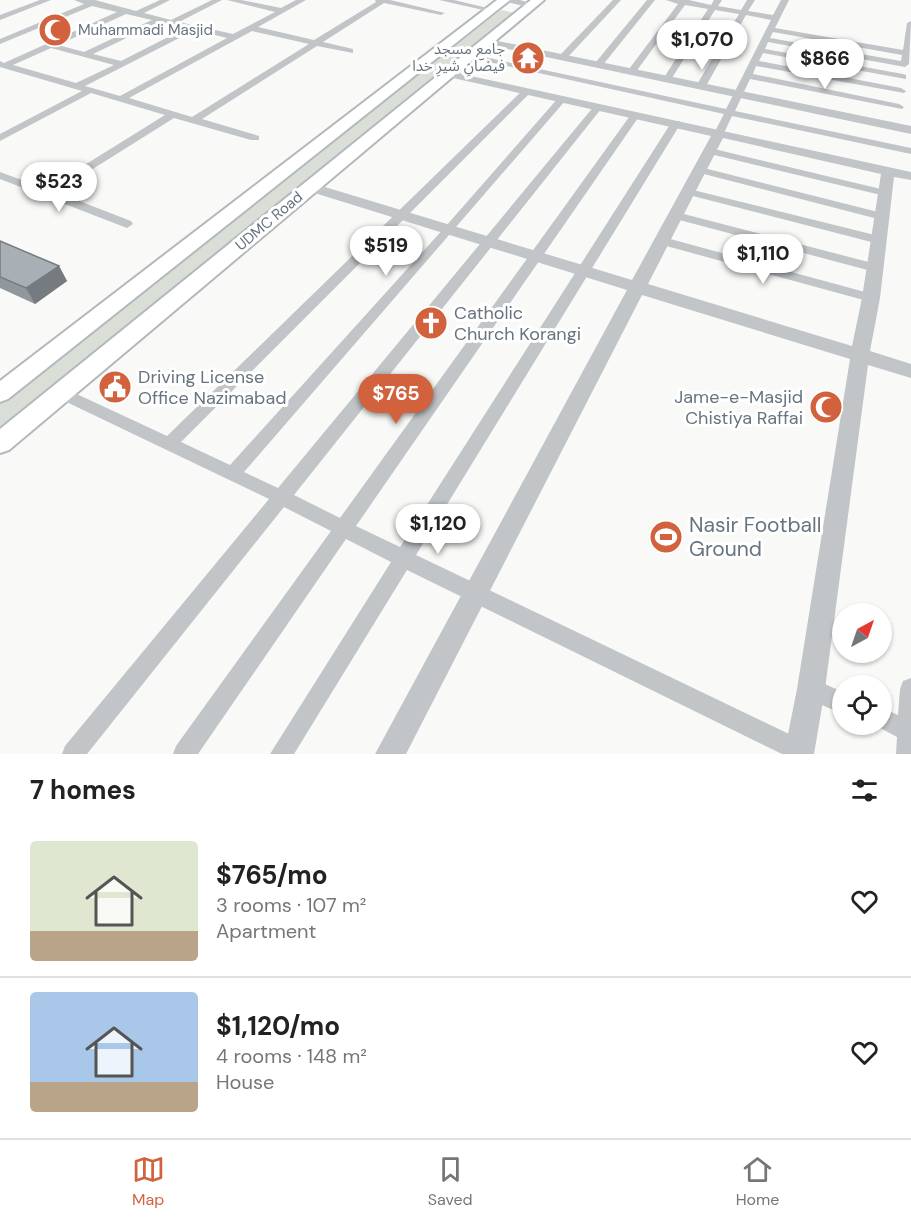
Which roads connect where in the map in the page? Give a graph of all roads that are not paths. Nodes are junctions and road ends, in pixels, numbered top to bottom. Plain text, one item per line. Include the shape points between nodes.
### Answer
1 (46, 0) edge
2 (78, 0) edge
3 (166, 0) edge
4 (218, 0) edge
5 (231, 0) edge
6 (302, 0) edge
7 (382, 0) edge
8 (443, 0) edge
9 (617, 0) edge
10 (651, 0) edge
11 (670, 0) edge
12 (751, 0) edge
13 (785, 0) edge
14 (684, 1) edge
15 (96, 2) edge
16 (500, 3) edge
17 (535, 3) edge
18 (716, 4) edge
19 (125, 11) junction
20 (282, 11) junction
21 (743, 12) junction
22 (441, 13) dead end
23 (136, 14) junction
24 (0, 18) edge
25 (775, 18) junction
26 (160, 19) junction
27 (172, 22) junction
28 (911, 23) edge
29 (194, 27) junction
30 (250, 28) junction
31 (769, 29) junction
32 (0, 31) edge
33 (16, 35) junction
34 (235, 37) junction
35 (764, 39) junction
36 (0, 42) edge
37 (488, 42) junction
38 (909, 42) edge
39 (316, 43) junction
40 (50, 45) junction
41 (759, 50) junction
42 (350, 51) dead end
43 (906, 53) junction
44 (86, 54) junction
45 (470, 57) junction
46 (563, 57) junction
47 (753, 63) junction
48 (122, 64) junction
49 (599, 64) junction
50 (905, 64) junction
51 (4, 68) edge
52 (632, 71) junction
53 (448, 75) junction
54 (747, 76) junction
55 (903, 76) junction
56 (667, 79) junction
57 (78, 86) junction
58 (701, 86) junction
59 (90, 90) junction
60 (901, 91) junction
61 (527, 92) junction
62 (737, 93) junction
63 (121, 99) junction
64 (562, 99) junction
65 (598, 107) junction
66 (899, 107) junction
67 (730, 112) junction
68 (173, 114) junction
69 (635, 115) junction
70 (194, 120) junction
71 (675, 123) junction
72 (897, 126) junction
73 (911, 129) edge
74 (719, 133) junction
75 (0, 138) edge
76 (255, 138) dead end
77 (710, 151) junction
78 (911, 151) edge
79 (700, 170) junction
80 (888, 171) junction
81 (911, 177) edge
82 (3, 179) edge
83 (310, 187) junction
84 (689, 192) junction
85 (885, 192) junction
86 (47, 193) junction
87 (401, 214) junction
88 (676, 216) junction
89 (882, 216) junction
90 (127, 224) dead end
91 (450, 229) junction
92 (879, 240) junction
93 (663, 241) junction
94 (491, 242) junction
95 (536, 256) junction
96 (875, 268) junction
97 (585, 271) junction
98 (639, 287) junction
99 (871, 298) junction
100 (860, 354) junction
101 (911, 371) edge
102 (0, 393) edge
103 (61, 393) junction
104 (0, 443) edge
105 (168, 445) junction
106 (232, 474) junction
107 (283, 498) junction
108 (344, 528) junction
109 (405, 558) junction
110 (476, 596) junction
111 (811, 689) junction
112 (911, 689) edge
113 (832, 698) edge
114 (892, 724) edge
115 (910, 732) edge
116 (799, 753) edge
117 (73, 754) edge
118 (184, 754) edge
119 (281, 754) edge
120 (390, 754) edge
121 (907, 754) edge

1 - 24 street
2 - 15 street
3 - 23 street
4 - 27 street
5 - 20 street
6 - 20 street
7 - 22 street
7 - 39 street
8 - 16 street
9 - 46 street
10 - 49 street
11 - 14 street
12 - 21 street
13 - 25 street
14 - 18 street
14 - 52 street
15 - 19 street
15 - 33 street
16 - 17 street
16 - 102 main road, UDMC Road
17 - 37 main road, UDMC Road
18 - 21 street
18 - 56 street
19 - 23 street
19 - 40 street
20 - 30 street
21 - 25 street
21 - 58 street
23 - 26 street
25 - 31 street
26 - 27 street
26 - 44 street
27 - 29 street
28 - 38 street
29 - 34 street
29 - 48 street
30 - 34 street
30 - 39 street
31 - 35 street
31 - 43 street
32 - 33 street
33 - 36 street
34 - 63 street
35 - 41 street
35 - 50 street
37 - 45 main road, UDMC Road
37 - 46 street
38 - 43 street
39 - 42 street
39 - 70 street
40 - 44 street
40 - 51 street
41 - 47 street
41 - 55 street
43 - 50 street
44 - 48 street
45 - 53 main road, UDMC Road
45 - 67 street
46 - 49 street
47 - 54 street
47 - 60 street
48 - 57 street
49 - 52 street
50 - 55 street
51 - 57 street
52 - 56 street
53 - 61 street
53 - 83 main road, UDMC Road
54 - 62 street
54 - 66 street
55 - 60 street
56 - 58 street
57 - 59 street
58 - 62 street
59 - 63 street
59 - 75 street
60 - 66 street
61 - 64 street
61 - 87 street
62 - 67 street
62 - 72 street
63 - 68 street
64 - 65 street
64 - 91 street
65 - 69 street
65 - 94 street
66 - 72 street
67 - 74 street
67 - 78 street
68 - 70 street
68 - 86 street
69 - 71 street
69 - 95 street
70 - 76 street
71 - 74 street
71 - 97 street
72 - 73 street
74 - 77 street
74 - 80 street
77 - 79 street
77 - 85 street
79 - 84 street
79 - 89 street
80 - 81 street
80 - 85 street
82 - 86 street
83 - 87 street
83 - 103 main road, UDMC Road
84 - 88 street
84 - 92 street
85 - 89 street
86 - 90 street
87 - 91 street
87 - 105 street
88 - 93 street
88 - 96 street
89 - 92 street
91 - 94 street
91 - 106 street
92 - 96 street
93 - 98 street
93 - 99 street
94 - 95 street
94 - 107 street
95 - 97 street
95 - 108 street
96 - 99 street
97 - 98 street
97 - 109 street
98 - 100 street
98 - 110 street
99 - 100 street
100 - 101 street
100 - 111 street
103 - 104 main road, UDMC Road
103 - 105 street
105 - 106 street
106 - 107 street
107 - 108 street
107 - 117 street
108 - 109 street
108 - 118 street
109 - 110 street
109 - 119 street
110 - 116 street
110 - 120 street
111 - 113 street
111 - 116 street
112 - 115 street
114 - 115 street
115 - 121 street

